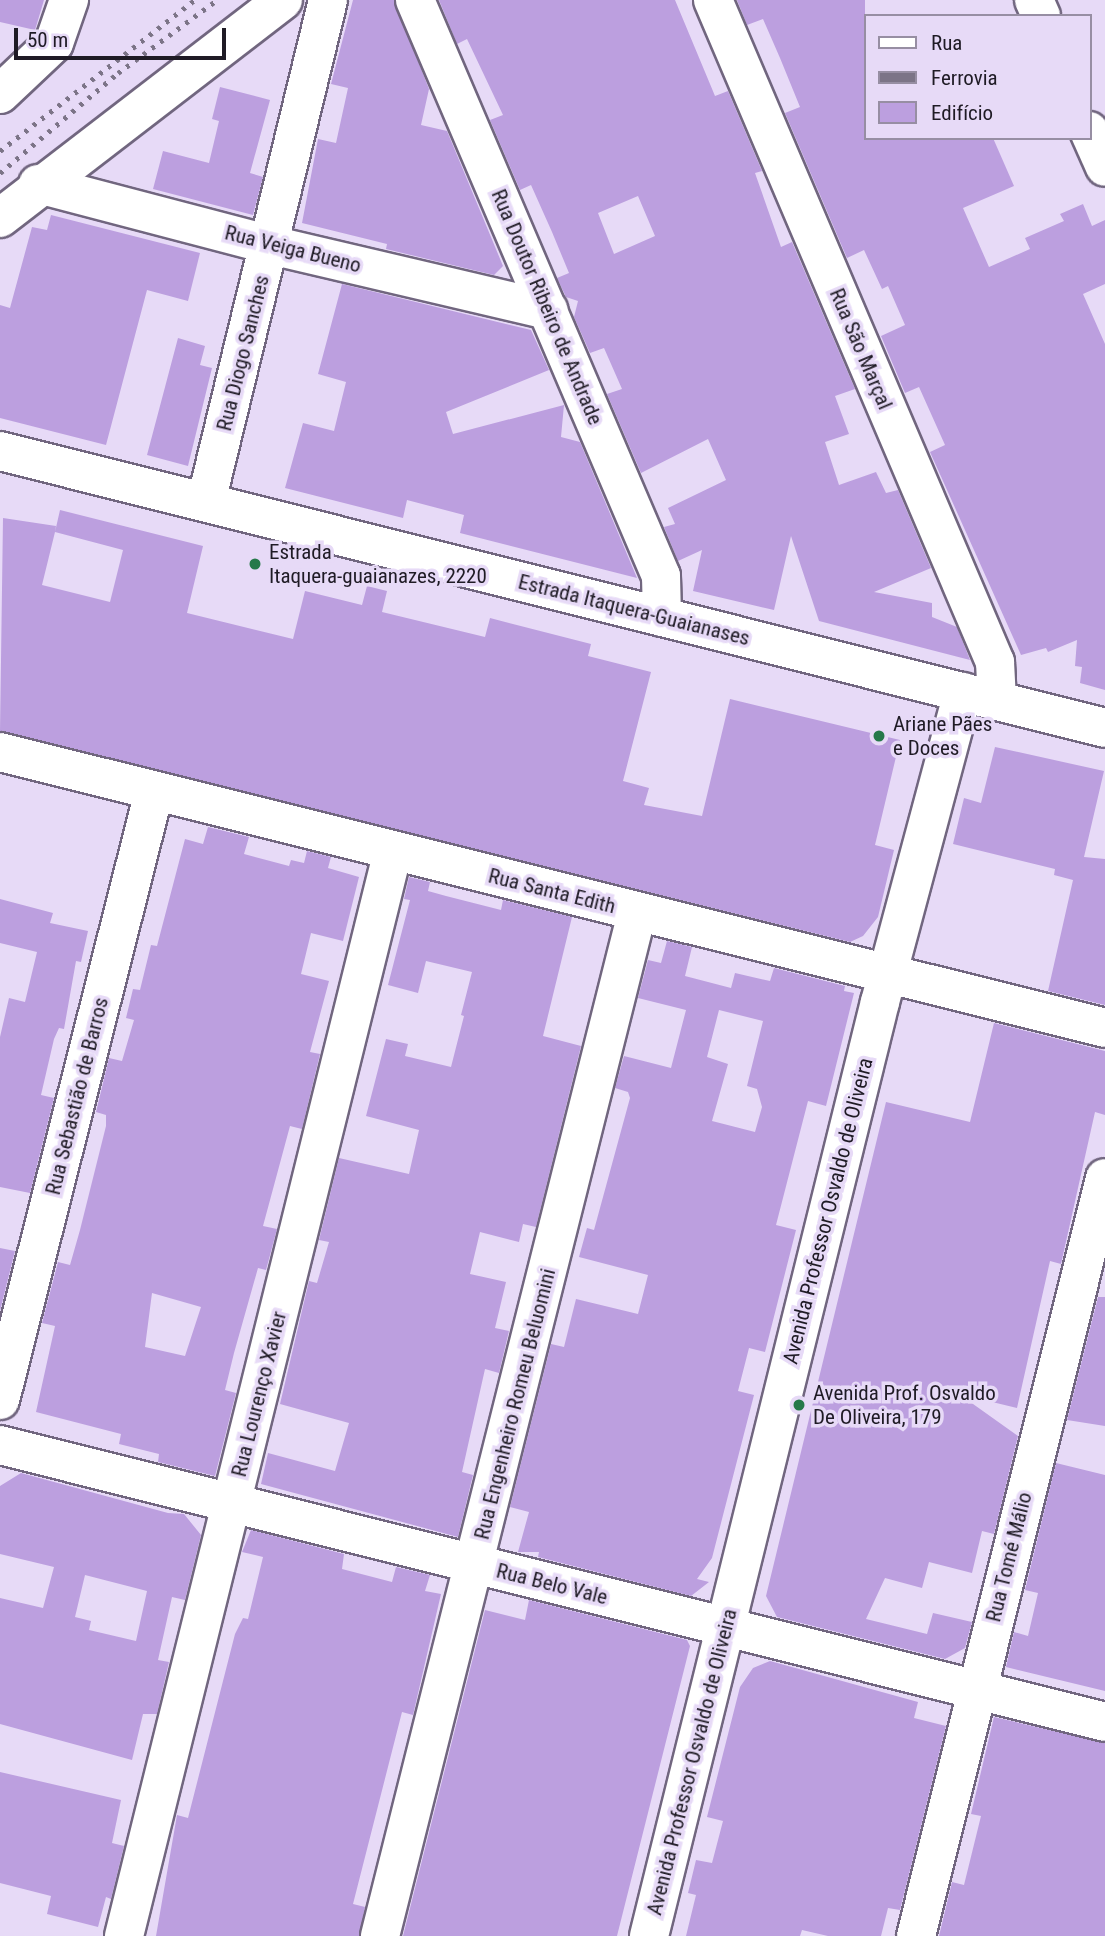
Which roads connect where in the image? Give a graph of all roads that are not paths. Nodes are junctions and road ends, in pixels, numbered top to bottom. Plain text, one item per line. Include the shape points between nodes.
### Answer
1 (69, 0) edge
2 (284, 0) edge
3 (328, 0) edge
4 (415, 0) edge
5 (713, 0) edge
6 (0, 94) edge
7 (1091, 136) edge
8 (1105, 167) edge
9 (38, 184) junction
10 (0, 218) edge
11 (271, 245) junction
12 (548, 310) junction
13 (0, 451) edge
14 (206, 502) junction
15 (662, 617) junction
16 (980, 697) junction
17 (1105, 728) edge
18 (0, 752) edge
19 (154, 792) junction
20 (393, 850) junction
21 (637, 913) junction
22 (889, 975) junction
23 (1105, 1028) edge
24 (1105, 1178) edge
25 (0, 1400) edge
26 (0, 1445) edge
27 (233, 1503) junction
28 (475, 1564) junction
29 (726, 1626) junction
30 (976, 1689) junction
31 (1105, 1722) edge
32 (124, 1936) edge
33 (380, 1936) edge
34 (649, 1936) edge
35 (916, 1936) edge

1 - 6 street via 54,43
2 - 9 street
3 - 11 street, Rua Diogo Sanches
4 - 12 street, Rua Doutor Ribeiro de Andrade
5 - 16 street, Rua São Marçal via 995,662
7 - 8 street
9 - 10 street
9 - 11 street, Rua Veiga Bueno
11 - 12 street, Rua Veiga Bueno
11 - 14 street, Rua Diogo Sanches
12 - 15 street, Rua Doutor Ribeiro de Andrade via 661,576
13 - 14 street, Estrada Itaquera-Guaianases
14 - 15 street, Estrada Itaquera-Guaianases
15 - 16 street, Estrada Itaquera-Guaianases
16 - 17 street, Estrada Itaquera-Guaianases
16 - 22 street, Avenida Professor Osvaldo de Oliveira
18 - 19 street, Rua Santa Edith
19 - 20 street, Rua Santa Edith
19 - 25 street, Rua Sebastião de Barros
20 - 21 street, Rua Santa Edith
20 - 27 street, Rua Lourenço Xavier
21 - 22 street, Rua Santa Edith
21 - 28 street, Rua Engenheiro Romeu Beluomini
22 - 23 street, Rua Santa Edith
22 - 29 street, Avenida Professor Osvaldo de Oliveira
24 - 30 street, Rua Tomé Málio
26 - 27 street, Rua Belo Vale
27 - 28 street, Rua Belo Vale
27 - 32 street, Rua Lourenço Xavier
28 - 29 street, Rua Belo Vale
28 - 33 street, Rua Engenheiro Romeu Beluomini
29 - 30 street, Rua Belo Vale
29 - 34 street, Avenida Professor Osvaldo de Oliveira
30 - 31 street, Rua Belo Vale
30 - 35 street, Rua Tomé Málio

